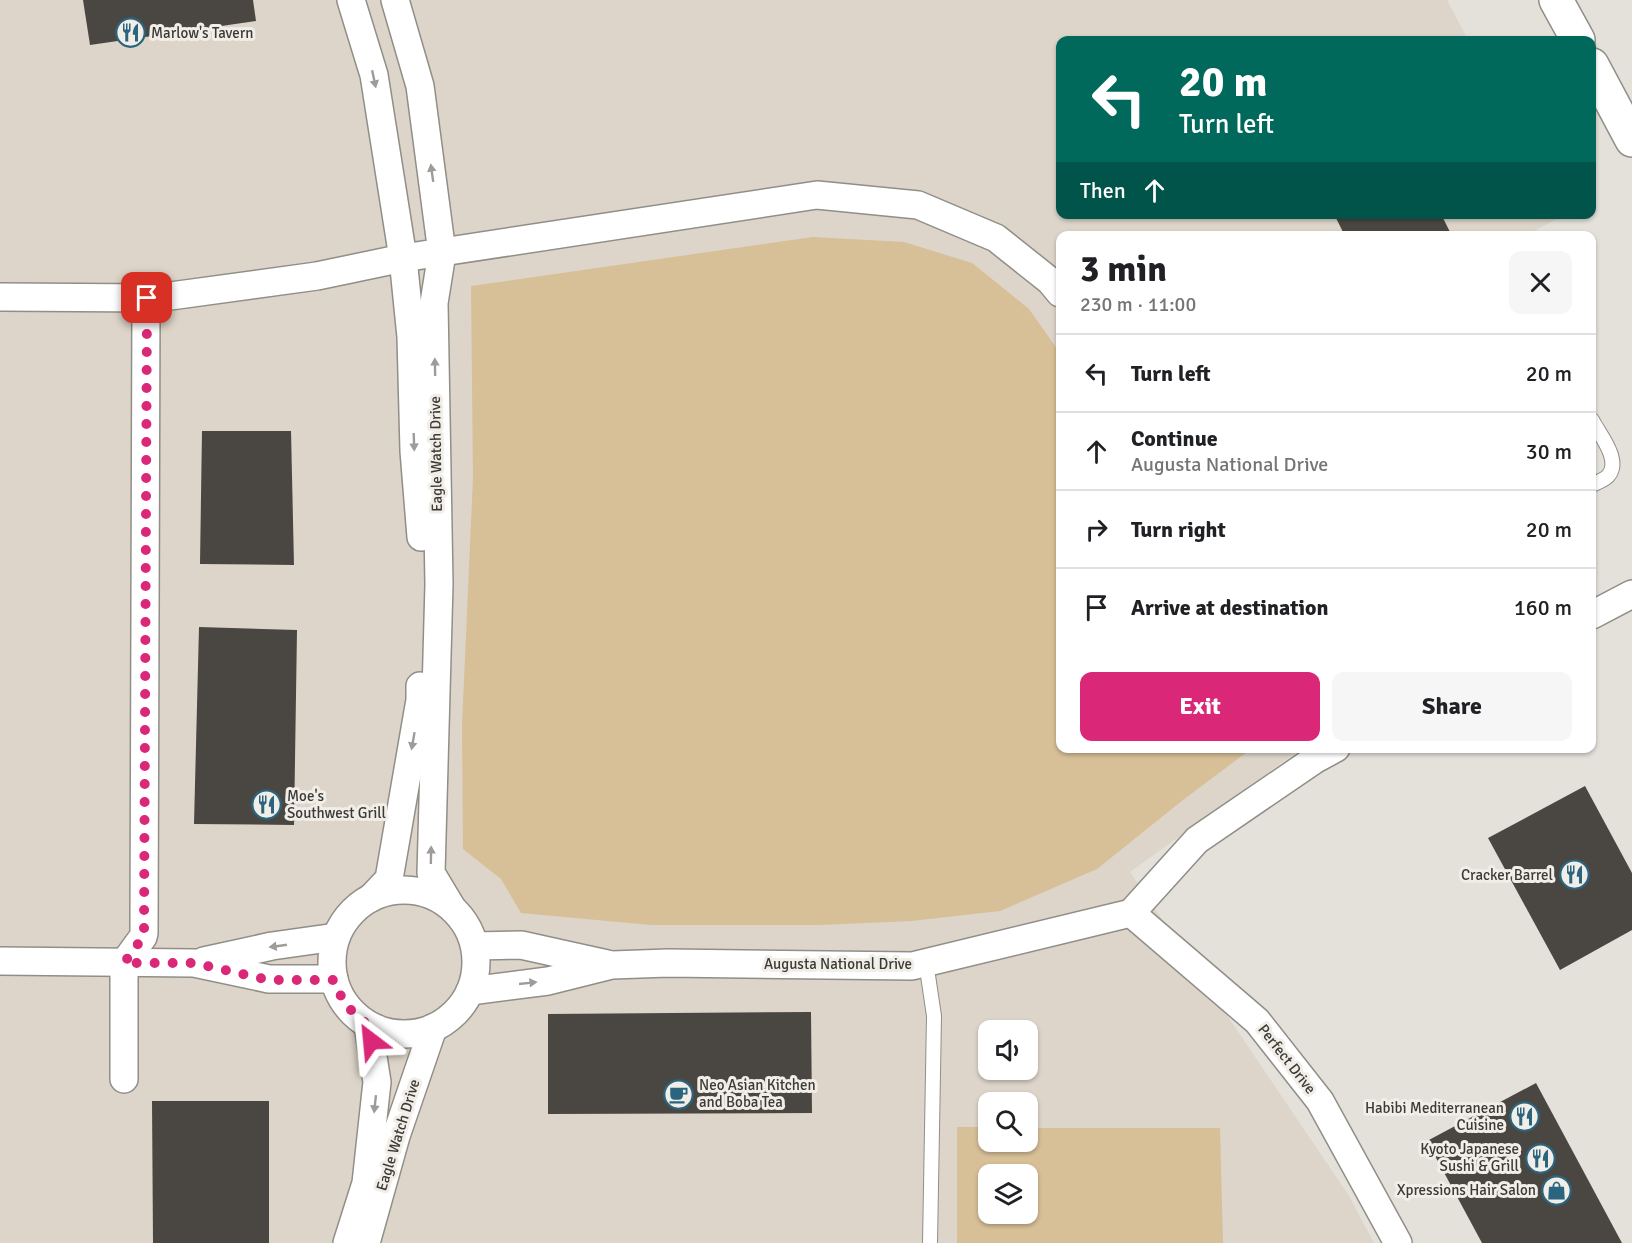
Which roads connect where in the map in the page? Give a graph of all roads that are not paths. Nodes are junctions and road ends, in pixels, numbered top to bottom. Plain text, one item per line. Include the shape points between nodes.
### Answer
1 (351, 0) edge
2 (395, 0) edge
3 (1556, 0) edge
4 (1576, 36) edge
5 (1596, 72) edge
6 (1632, 140) edge
7 (442, 253) junction
8 (403, 258) junction
9 (1056, 288) edge
10 (0, 297) edge
11 (147, 298) junction
12 (1596, 427) edge
13 (1596, 483) edge
14 (1632, 594) edge
15 (1596, 613) edge
16 (1319, 753) edge
17 (371, 898) junction
18 (452, 908) junction
19 (1131, 913) junction
20 (336, 938) junction
21 (475, 946) junction
22 (0, 961) edge
23 (926, 962) junction
24 (124, 963) junction
25 (194, 963) junction
26 (612, 965) junction
27 (334, 980) junction
28 (470, 990) junction
29 (368, 1025) junction
30 (433, 1028) junction
31 (124, 1079) dead end
32 (347, 1243) edge
33 (366, 1243) edge
34 (930, 1243) edge
35 (1398, 1243) edge

1 -> 8 street, Eagle Watch Drive via 374,75
7 -> 2 street, Eagle Watch Drive via 420,86
3 - 4 main road
5 - 6 main road
7 - 8 street
7 - 9 street via 817,195 918,205 996,238
18 -> 7 street, Eagle Watch Drive via 431,873 439,584 434,303
8 - 11 street via 317,276
8 -> 17 street, Eagle Watch Drive via 423,577 420,700 389,879
10 - 11 street
11 - 24 street via 144,933
12 - 13 lane via 1613,459 1608,477
14 - 15 street
16 - 19 street via 1197,840
17 - 18 street, Eagle Watch Drive via 413,890
17 - 20 street, Eagle Watch Drive via 344,921
18 - 21 street, Eagle Watch Drive via 466,925
19 - 23 street, Augusta National Drive
19 - 35 street, Perfect Drive via 1257,1021 1320,1101
20 -> 25 street via 272,946
20 - 27 street, Eagle Watch Drive via 331,958
21 - 26 street via 521,945
21 - 28 street, Eagle Watch Drive via 476,969
22 - 24 street
23 - 26 street, Augusta National Drive via 912,966
23 - 34 lane via 934,1016
24 - 25 street
24 - 31 street
25 - 27 street via 269,980
28 -> 26 street via 548,981
27 - 29 street, Eagle Watch Drive via 340,998
28 - 30 street, Eagle Watch Drive via 461,1006
29 - 30 street, Eagle Watch Drive via 389,1033 411,1034
29 -> 32 street, Eagle Watch Drive via 377,1082 366,1183
30 - 33 street, Eagle Watch Drive via 396,1136

